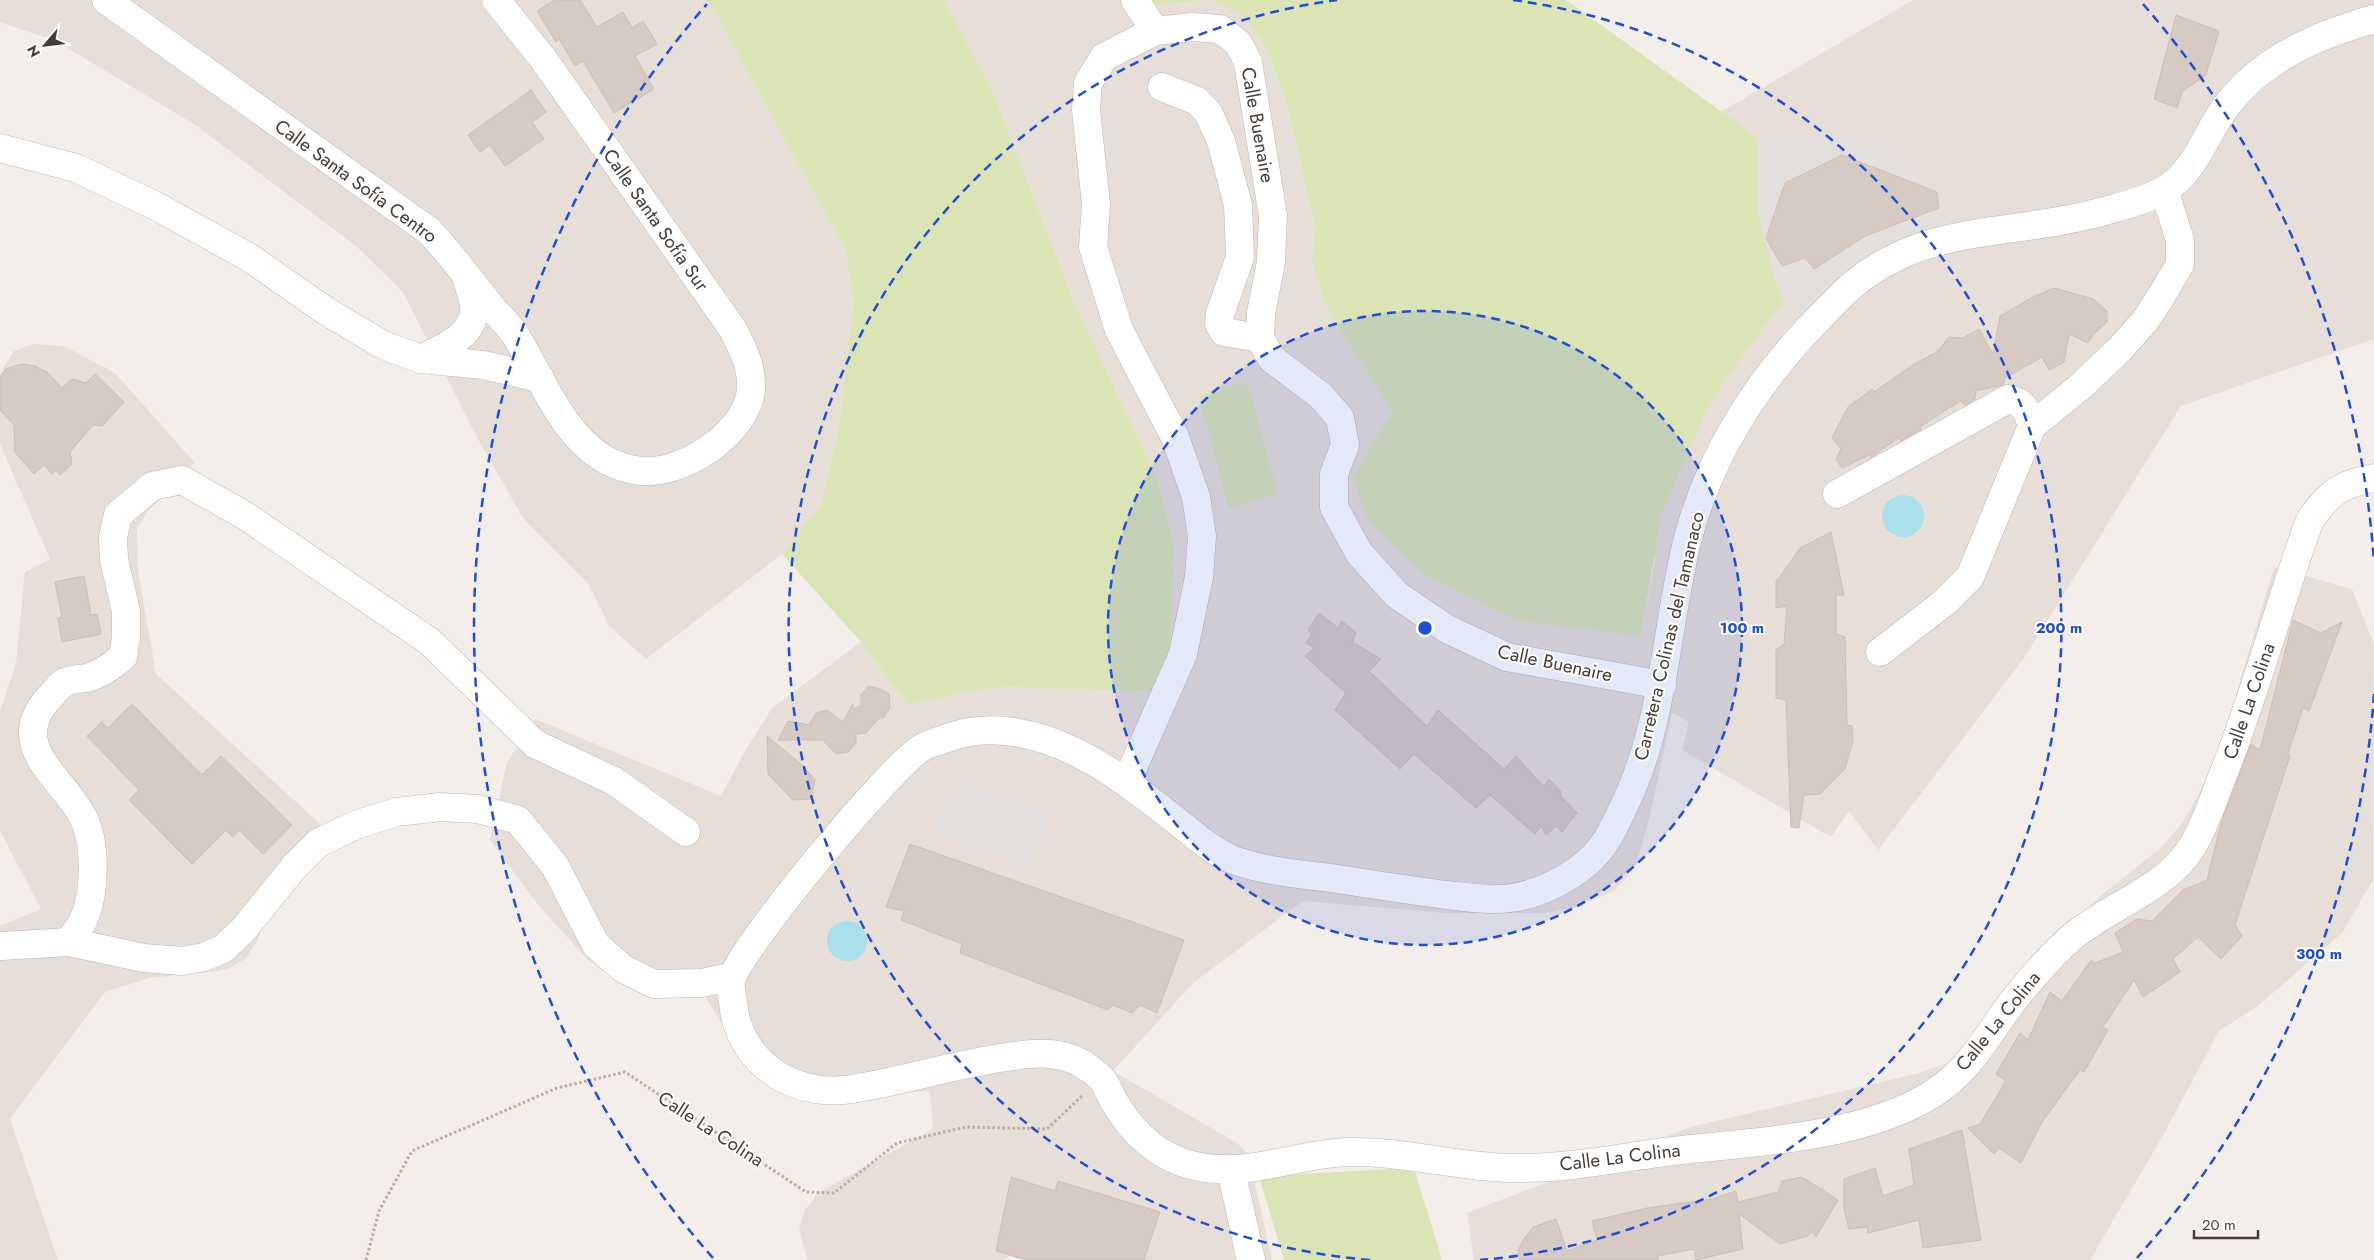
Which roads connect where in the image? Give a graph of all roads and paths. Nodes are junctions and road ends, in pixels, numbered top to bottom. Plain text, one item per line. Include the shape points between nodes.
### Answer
1 (106, 0) edge
2 (496, 0) edge
3 (1135, 0) edge
4 (2374, 19) edge
5 (1155, 31) junction
6 (1162, 87) dead end
7 (0, 148) edge
8 (2164, 190) junction
9 (466, 272) junction
10 (1260, 338) junction
11 (421, 359) junction
12 (540, 378) junction
13 (2032, 426) junction
14 (708, 448) joint
15 (2374, 478) edge
16 (1837, 494) dead end
17 (1880, 652) dead end
18 (1662, 685) junction
19 (1127, 781) junction
20 (686, 832) dead end
21 (69, 942) junction
22 (0, 946) edge
23 (731, 977) junction
24 (1102, 1077) junction
25 (1231, 1170) junction
26 (366, 1260) edge
27 (1251, 1260) edge

1 - 9 street, Calle Santa Sofía Centro via 429,231
2 - 14 street, Calle Santa Sofía Sur via 544,60 745,351 751,374 750,395 744,413 736,426
3 - 5 street
4 - 8 street, Carretera Colinas del Tamanaco via 2308,42 2272,62 2222,110 2185,174
5 - 10 street, Calle Buenaire via 1193,27 1220,29 1238,43 1248,62 1273,216 1271,262 1261,313
5 - 19 street, Calle Buenaire via 1104,58 1088,83 1086,110 1096,204 1093,247 1119,330 1175,437 1196,496 1202,536 1199,578 1183,654
6 - 10 street via 1197,101 1208,112 1221,141 1238,205 1240,257 1219,324 1224,332
7 - 11 street via 76,168 156,206 250,258 383,345
8 - 13 street via 2180,240 2180,264 2145,321 2119,350
8 - 18 street, Carretera Colinas del Tamanaco via 2082,217 1926,243 1886,262 1848,287 1767,376 1734,424 1708,477 1688,539
9 - 11 street via 475,311 469,328 456,340
9 - 12 street, Calle Santa Sofía Centro via 515,334
10 - 18 street, Calle Buenaire via 1272,359 1320,396 1340,418 1344,445 1334,474 1334,507 1360,552 1398,595 1447,630 1507,656
11 - 12 street via 483,365
12 - 14 street, Calle Santa Sofía Centro via 570,428 596,453 626,468 643,471 661,469 694,458
13 - 16 street via 2026,407 2018,400 2008,399
13 - 17 street via 1970,577 1945,602
15 - 25 street, Calle La Colina via 2351,482 2325,499 2310,520 2247,712 2189,854 2163,879 2072,938 2047,961 1976,1053 1944,1086 1907,1108 1844,1130 1567,1164 1524,1168 1348,1152
18 - 19 street, Carretera Colinas del Tamanaco via 1636,781 1602,850 1576,872 1546,889 1507,899 1399,889 1273,870 1226,858
19 - 23 street, Carretera Colinas del Tamanaco via 1084,756 1037,737 1004,730 958,734 923,746 874,792 764,929
20 - 21 street via 614,781 535,744 429,641 244,515 182,480 152,486 118,515 112,537 126,611 123,657 107,670 65,682 38,712 33,728 38,755 71,796 85,820 92,848 92,886 85,916
21 - 22 street
21 - 23 street via 144,958 182,961 204,957 223,949 244,929 294,867 318,843 358,824 397,812 440,807 478,809 518,820 556,866 596,944 622,968 654,984 701,984
23 - 24 street via 733,1020 752,1055 783,1081 840,1091 1009,1056 1053,1053 1079,1061
24 - 25 street via 1117,1107 1149,1146 1172,1159 1201,1168
24 - 26 path, Calle La Colina via 1047,1129 966,1127 897,1143 834,1192 806,1192 625,1072 556,1088 412,1151 379,1211
25 - 27 street

